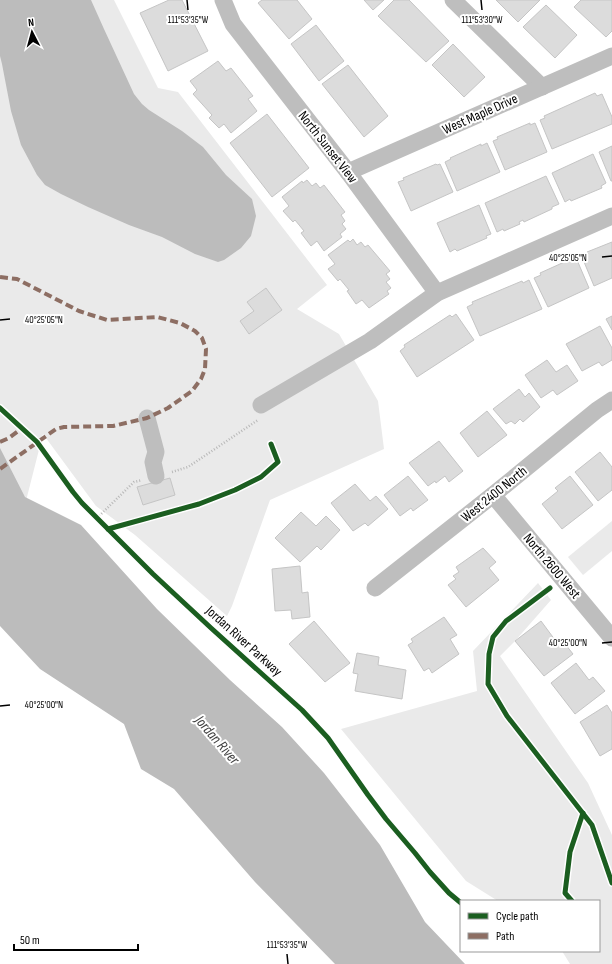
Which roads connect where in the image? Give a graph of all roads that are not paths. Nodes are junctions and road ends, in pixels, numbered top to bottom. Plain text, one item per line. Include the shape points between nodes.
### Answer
1 (223, 0) edge
2 (453, 0) edge
3 (612, 56) edge
4 (542, 87) junction
5 (348, 172) junction
6 (612, 216) edge
7 (437, 293) junction
8 (612, 400) edge
9 (260, 412) road end
10 (147, 418) dead end
11 (156, 476) road end
12 (493, 495) junction
13 (375, 588) dead end
14 (612, 638) edge

1 - 5 street, North Sunset View via 233,24
2 - 4 street
3 - 4 street, West Maple Drive
4 - 5 street, West Maple Drive
5 - 7 street, North Sunset View
6 - 7 street
7 - 9 street via 370,341
8 - 12 street, West 2400 North
10 - 11 street via 156,452 153,462
12 - 13 street, West 2400 North
12 - 14 street, North 2600 West

